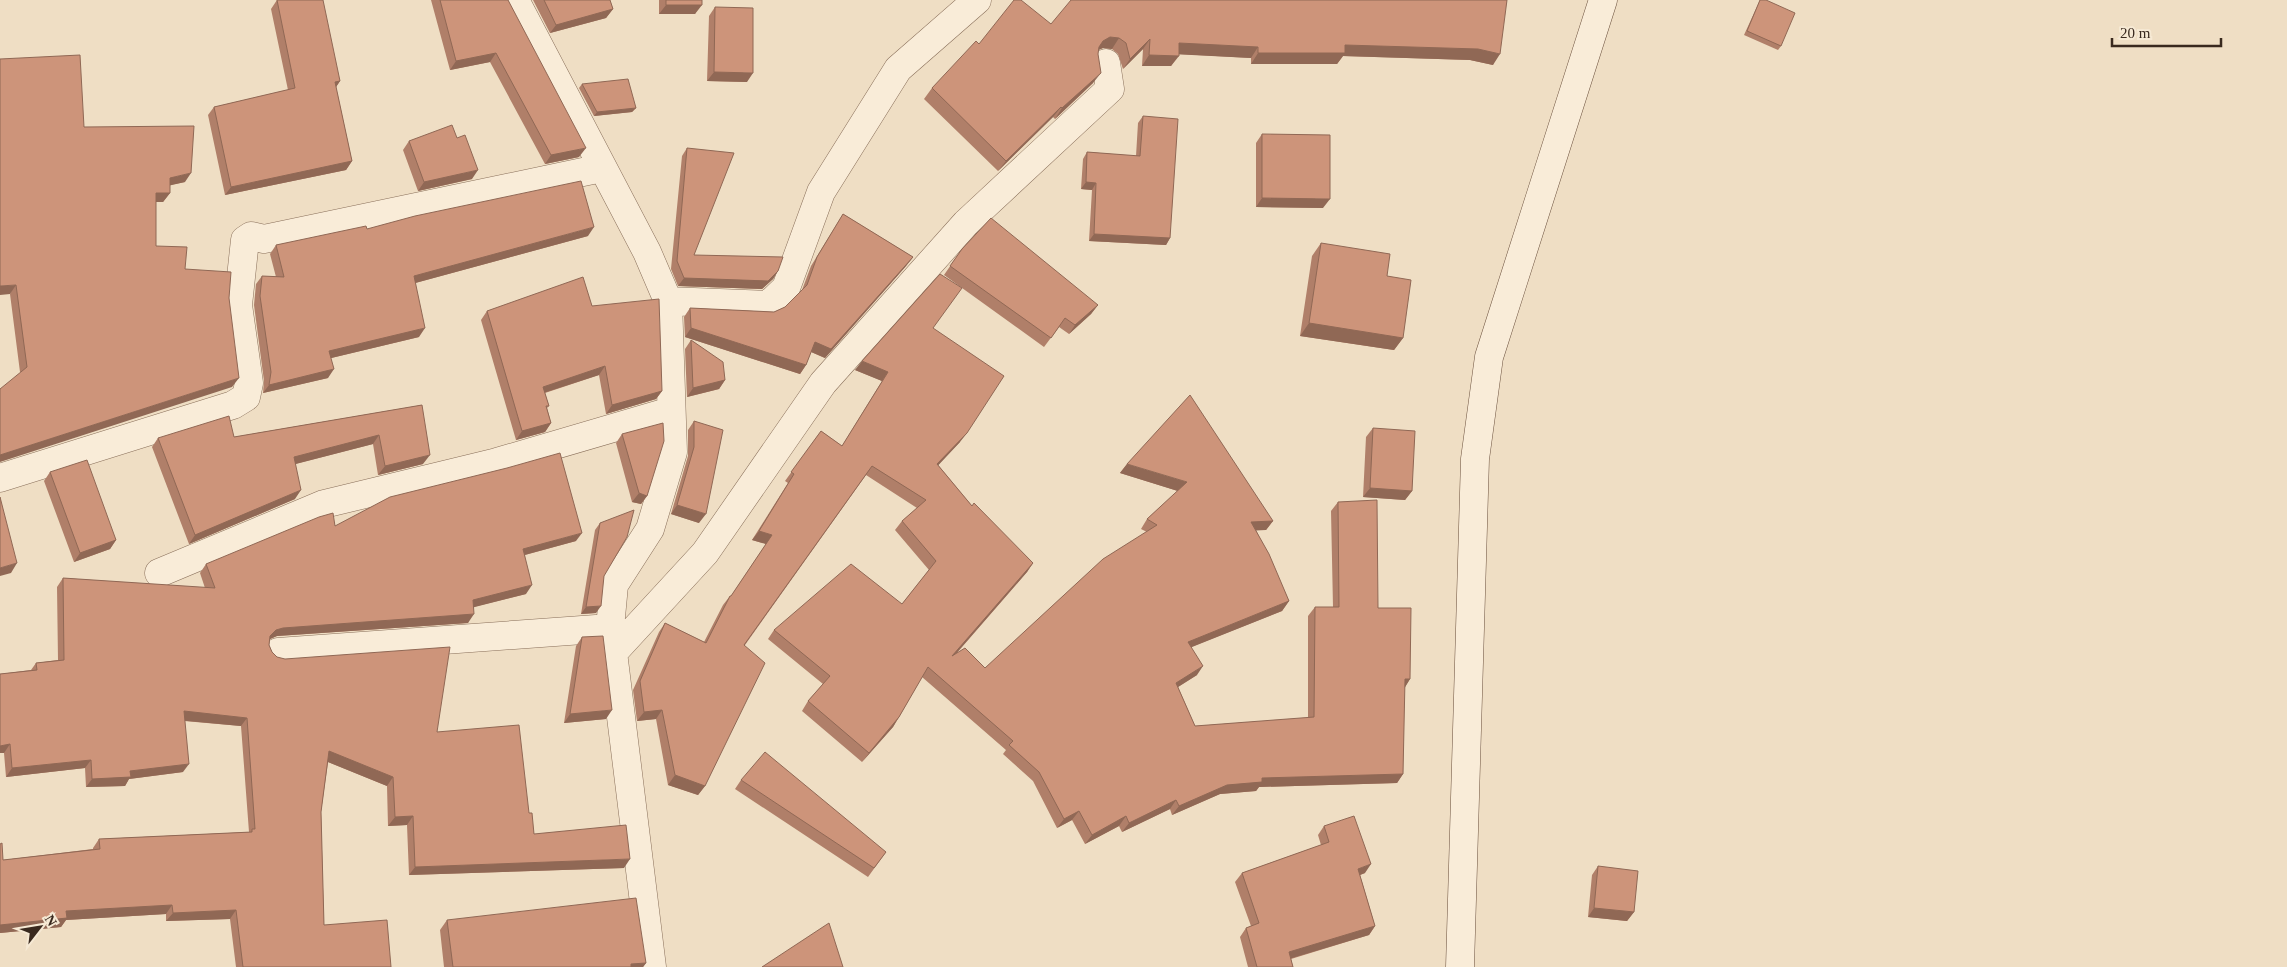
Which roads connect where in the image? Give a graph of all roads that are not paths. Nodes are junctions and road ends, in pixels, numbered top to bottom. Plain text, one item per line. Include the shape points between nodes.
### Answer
1 (515, 0) edge
2 (977, 0) edge
3 (1602, 0) edge
4 (1106, 63) dead end
5 (602, 168) junction
6 (668, 301) junction
7 (671, 411) junction
8 (0, 478) edge
9 (159, 573) dead end
10 (611, 641) junction
11 (278, 652) dead end
12 (652, 967) edge
13 (1460, 967) edge

1 - 5 street
2 - 6 street via 898,69 821,192 786,288 768,305
3 - 13 street via 1489,358 1475,459
4 - 10 street via 1110,89 966,223 822,383 705,553
5 - 6 street via 647,252
5 - 8 street via 264,239 251,236 246,240 238,305 249,383 246,397 233,405
6 - 7 street
7 - 9 street via 497,462 324,504
7 - 10 street via 673,452 650,529 614,585
10 - 11 street
10 - 12 street

